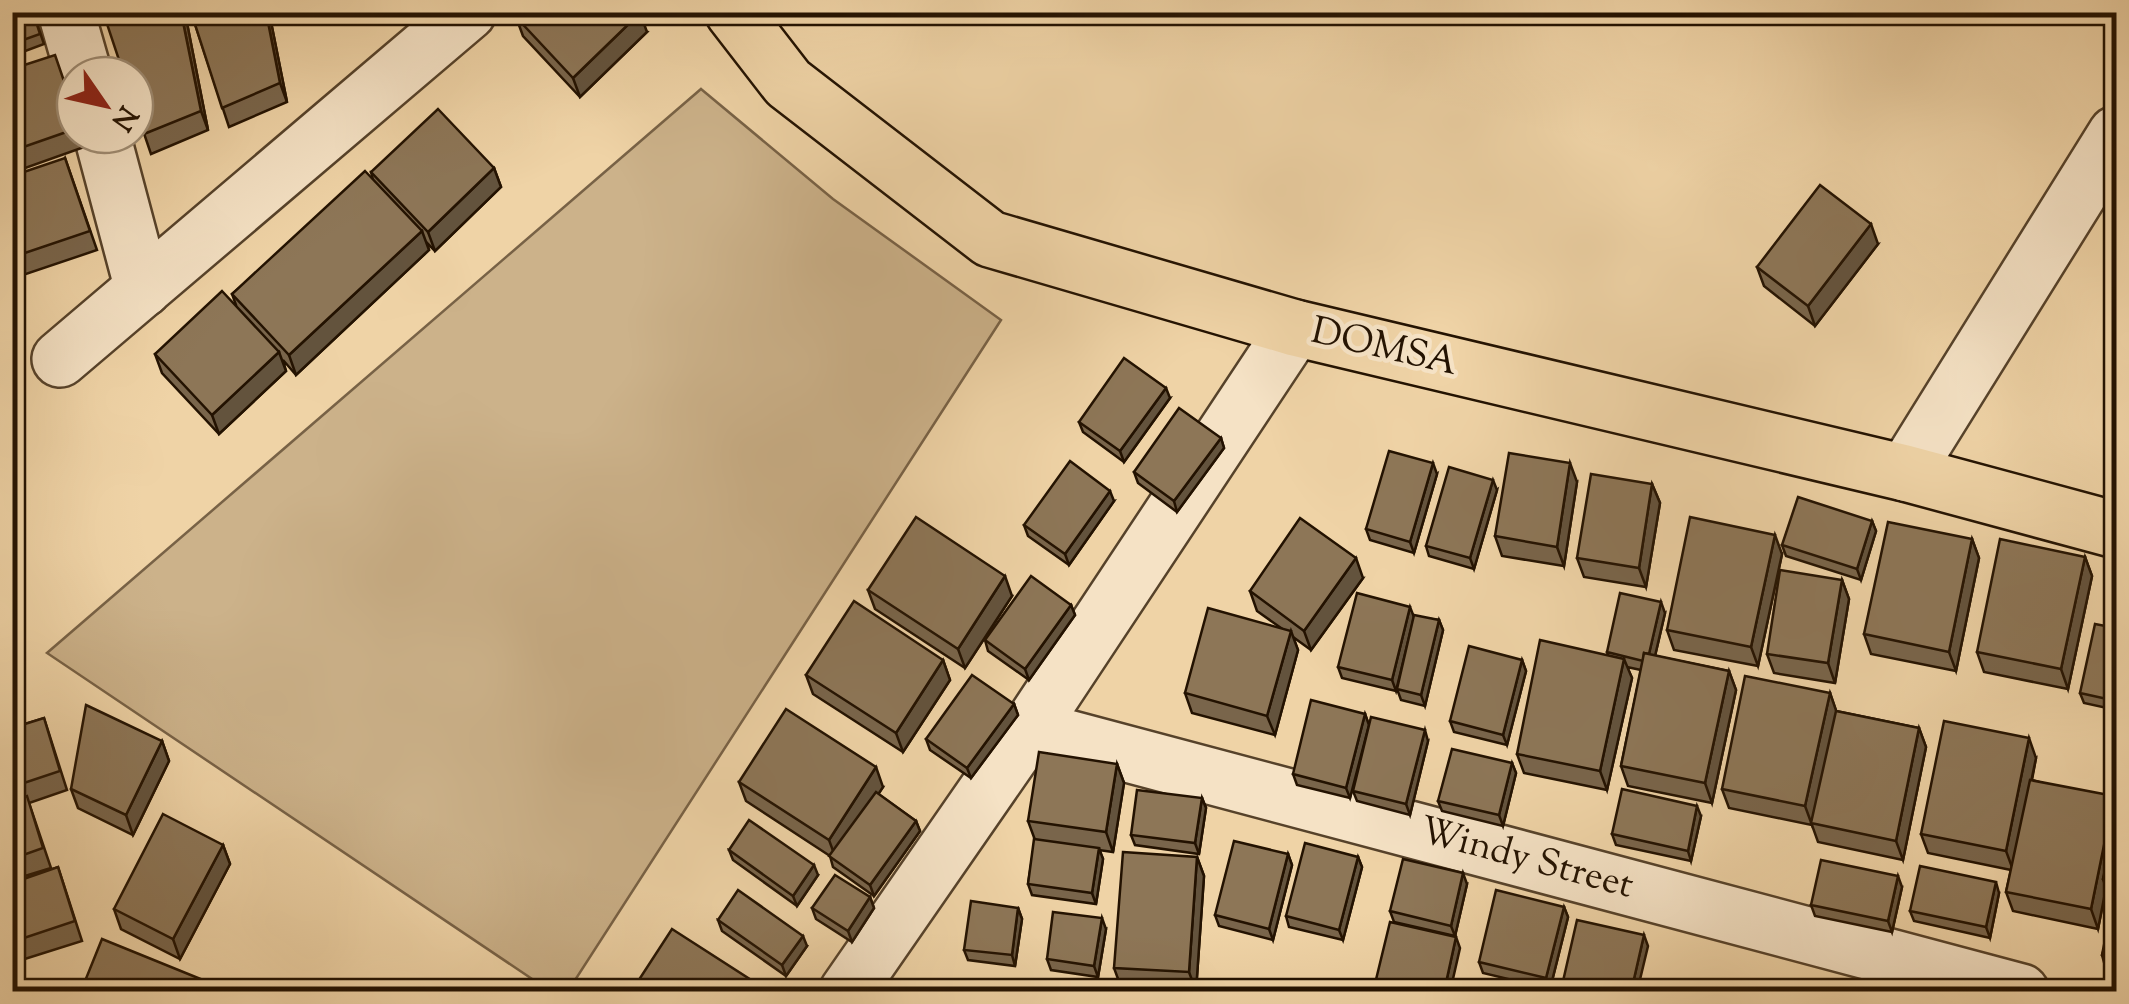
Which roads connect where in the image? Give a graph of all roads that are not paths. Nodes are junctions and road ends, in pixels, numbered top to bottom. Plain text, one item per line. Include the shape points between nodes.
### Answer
1 (66, 12) edge
2 (468, 12) edge
3 (733, 12) edge
4 (78, 55) edge
5 (2116, 134) edge
6 (107, 155) edge
7 (143, 289) junction
8 (1295, 328) junction
9 (60, 359) dead end
10 (1905, 472) junction
11 (2116, 530) edge
12 (1030, 728) junction
13 (847, 992) edge
14 (2021, 992) edge

1 - 4 street
2 - 7 street
3 - 8 main road, DOMSA via 788,83 990,239
5 - 10 street
6 - 7 street
7 - 9 street
8 - 10 main road, DOMSA
8 - 12 street
10 - 11 main road, DOMSA
12 - 13 street
12 - 14 street, Windy Street

